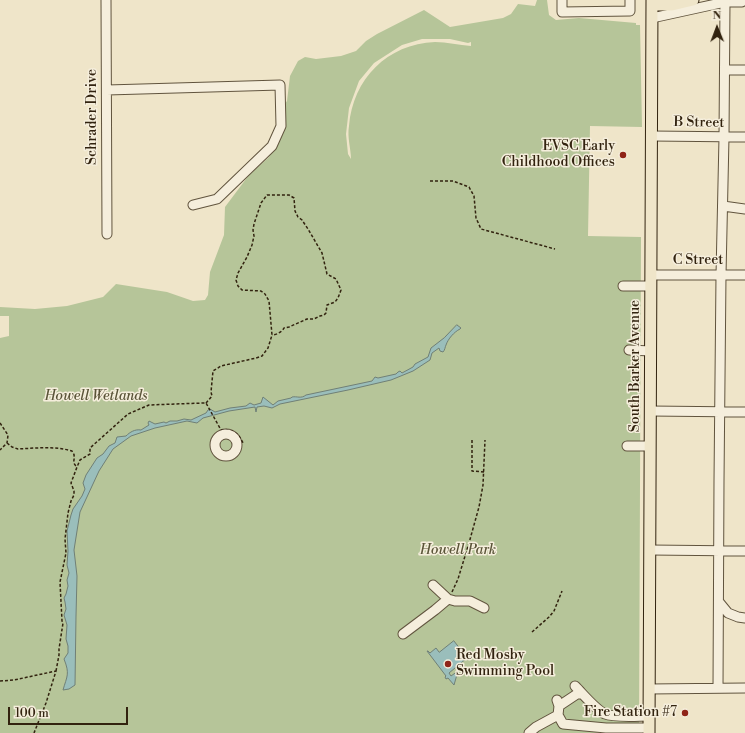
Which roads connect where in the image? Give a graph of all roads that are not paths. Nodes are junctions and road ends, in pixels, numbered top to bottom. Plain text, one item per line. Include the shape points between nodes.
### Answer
1 (106, 0) edge
2 (562, 0) edge
3 (630, 0) edge
4 (693, 0) edge
5 (655, 2) edge
6 (726, 2) junction
7 (742, 2) dead end
8 (652, 18) junction
9 (725, 70) junction
10 (745, 70) edge
11 (107, 90) junction
12 (652, 136) junction
13 (724, 137) junction
14 (745, 137) edge
15 (192, 205) dead end
16 (722, 206) junction
17 (745, 208) edge
18 (107, 234) dead end
19 (721, 275) junction
20 (745, 276) edge
21 (651, 280) junction
22 (623, 286) dead end
23 (629, 350) dead end
24 (651, 350) junction
25 (650, 411) junction
26 (720, 412) junction
27 (745, 412) edge
28 (236, 445) road end
29 (626, 446) dead end
30 (650, 446) junction
31 (245, 452) dead end
32 (650, 550) junction
33 (719, 551) junction
34 (745, 551) edge
35 (433, 585) dead end
36 (448, 598) junction
37 (719, 602) junction
38 (484, 608) dead end
39 (745, 618) edge
40 (403, 634) dead end
41 (575, 686) dead end
42 (649, 688) junction
43 (718, 688) junction
44 (745, 688) edge
45 (582, 694) junction
46 (558, 707) junction
47 (649, 716) junction
48 (649, 731) edge
49 (529, 733) edge

1 - 11 street, Schrader Drive
2 - 3 street via 562,12 630,11
4 - 5 main road via 672,5
5 - 8 main road, South Barker Avenue
6 - 7 street
6 - 8 street
6 - 9 street
8 - 12 main road, South Barker Avenue
9 - 10 street
9 - 13 street
11 - 15 street via 280,85 281,126 272,146 217,199
11 - 18 street, Schrader Drive
12 - 13 street, B Street
12 - 21 main road, South Barker Avenue
13 - 14 street, B Street
13 - 16 street
16 - 17 street
16 - 19 street
19 - 20 street, C Street
19 - 21 street, C Street
19 - 26 street
21 - 22 street, C Street
21 - 24 main road, South Barker Avenue
23 - 24 street
24 - 25 main road, South Barker Avenue
25 - 26 street
25 - 30 main road, South Barker Avenue
26 - 27 street
26 - 33 street
28 - 31 street
29 - 30 street
30 - 32 main road, South Barker Avenue
32 - 33 street
32 - 42 main road, South Barker Avenue
33 - 34 street
33 - 37 street
35 - 36 street
36 - 38 street via 455,601 470,601
36 - 40 street
37 - 39 street via 728,613
37 - 43 street
41 - 45 street
42 - 43 street
42 - 47 main road, South Barker Avenue
43 - 44 street
45 - 46 street via 577,694
45 - 47 street via 605,714
46 - 48 street via 563,724
46 - 49 street
47 - 48 main road, South Barker Avenue

